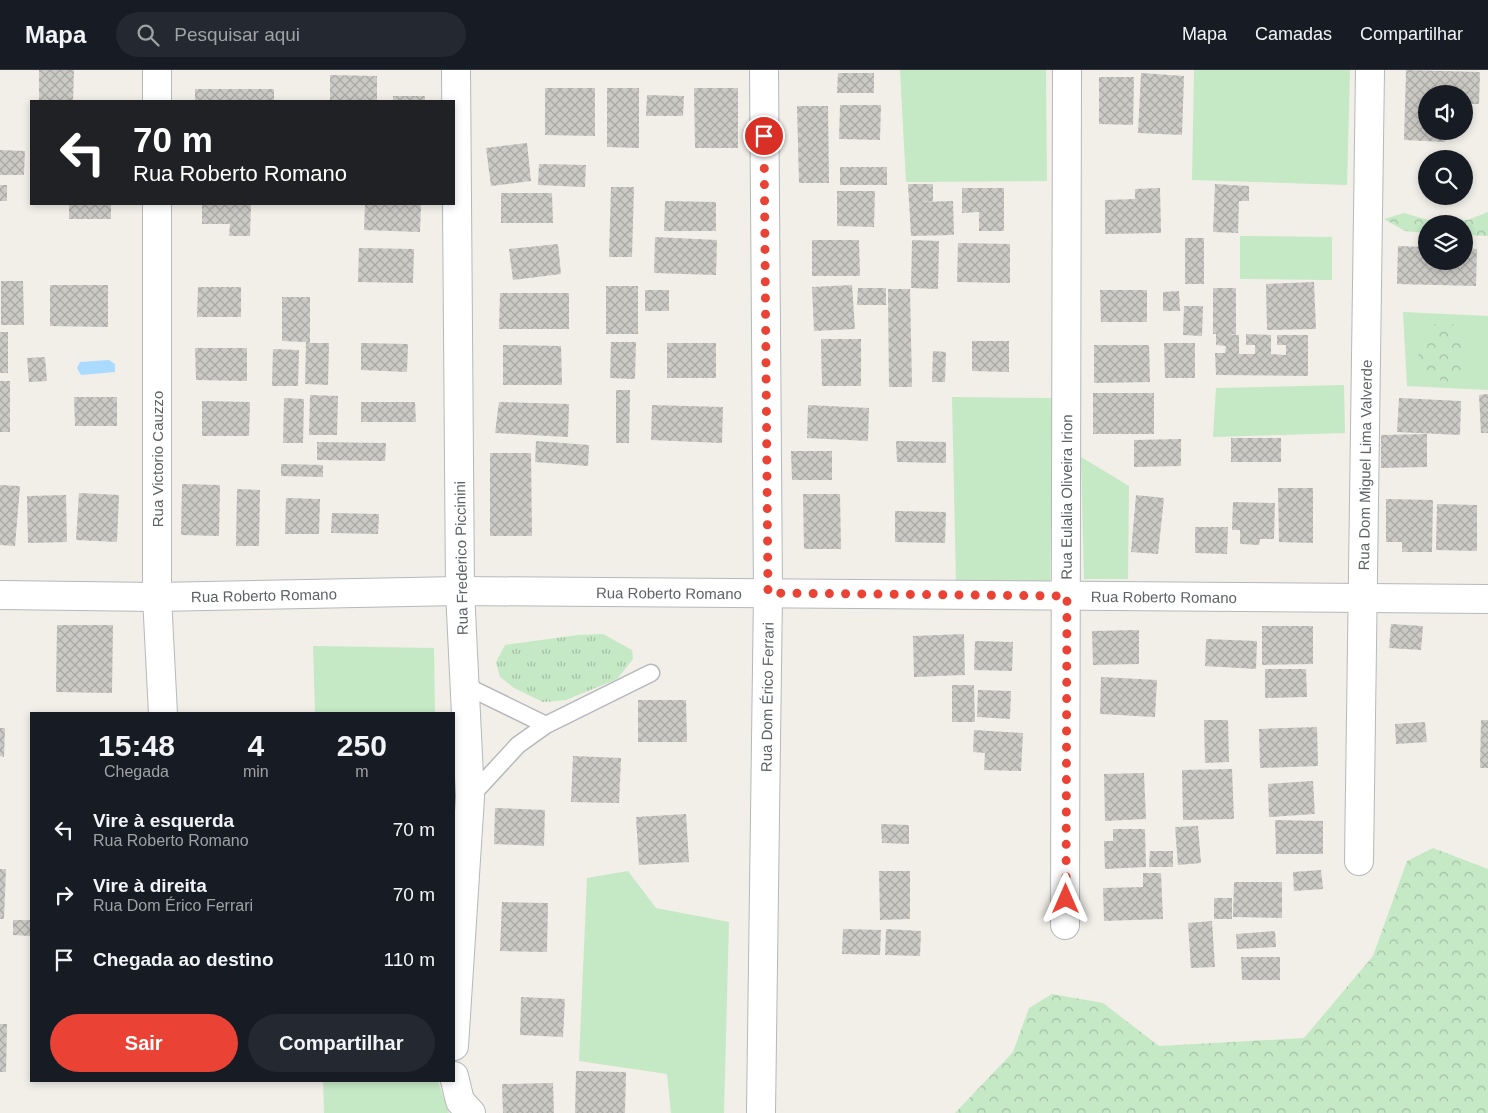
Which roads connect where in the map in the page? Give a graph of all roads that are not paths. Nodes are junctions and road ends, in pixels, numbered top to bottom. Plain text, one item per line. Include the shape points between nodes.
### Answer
1 (157, 70) edge
2 (456, 70) edge
3 (764, 70) edge
4 (1067, 70) edge
5 (1370, 70) edge
6 (157, 100) edge
7 (157, 205) edge
8 (460, 591) junction
9 (768, 593) junction
10 (0, 595) edge
11 (157, 596) junction
12 (1067, 596) junction
13 (1363, 599) junction
14 (1488, 599) edge
15 (651, 673) dead end
16 (464, 686) junction
17 (163, 712) edge
18 (546, 725) junction
19 (470, 797) junction
20 (1360, 861) dead end
21 (1065, 926) dead end
22 (455, 1030) edge
23 (455, 1080) edge
24 (470, 1113) edge
25 (761, 1113) edge

1 - 6 street
2 - 8 street, Rua Frederico Piccinini
3 - 9 street, Rua Dom Érico Ferrari
4 - 12 street, Rua Eulalia Oliveira Irion
5 - 13 street, Rua Dom Miguel Lima Valverde
7 - 11 street, Rua Victorio Cauzzo
8 - 9 street, Rua Roberto Romano
8 - 11 street, Rua Roberto Romano
8 - 16 street, Rua Frederico Piccinini
9 - 12 street, Rua Roberto Romano
9 - 25 street, Rua Dom Érico Ferrari
10 - 11 street, Rua Roberto Romano
11 - 17 street, Rua Victorio Cauzzo
12 - 13 street, Rua Roberto Romano
12 - 21 street, Rua Eulalia Oliveira Irion
13 - 14 street, Rua Roberto Romano
13 - 20 street, Rua Dom Miguel Lima Valverde
15 - 18 lane
16 - 18 lane
16 - 19 street, Rua Frederico Piccinini
18 - 19 lane via 518,745
19 - 22 street, Rua Frederico Piccinini
23 - 24 street via 460,1101

